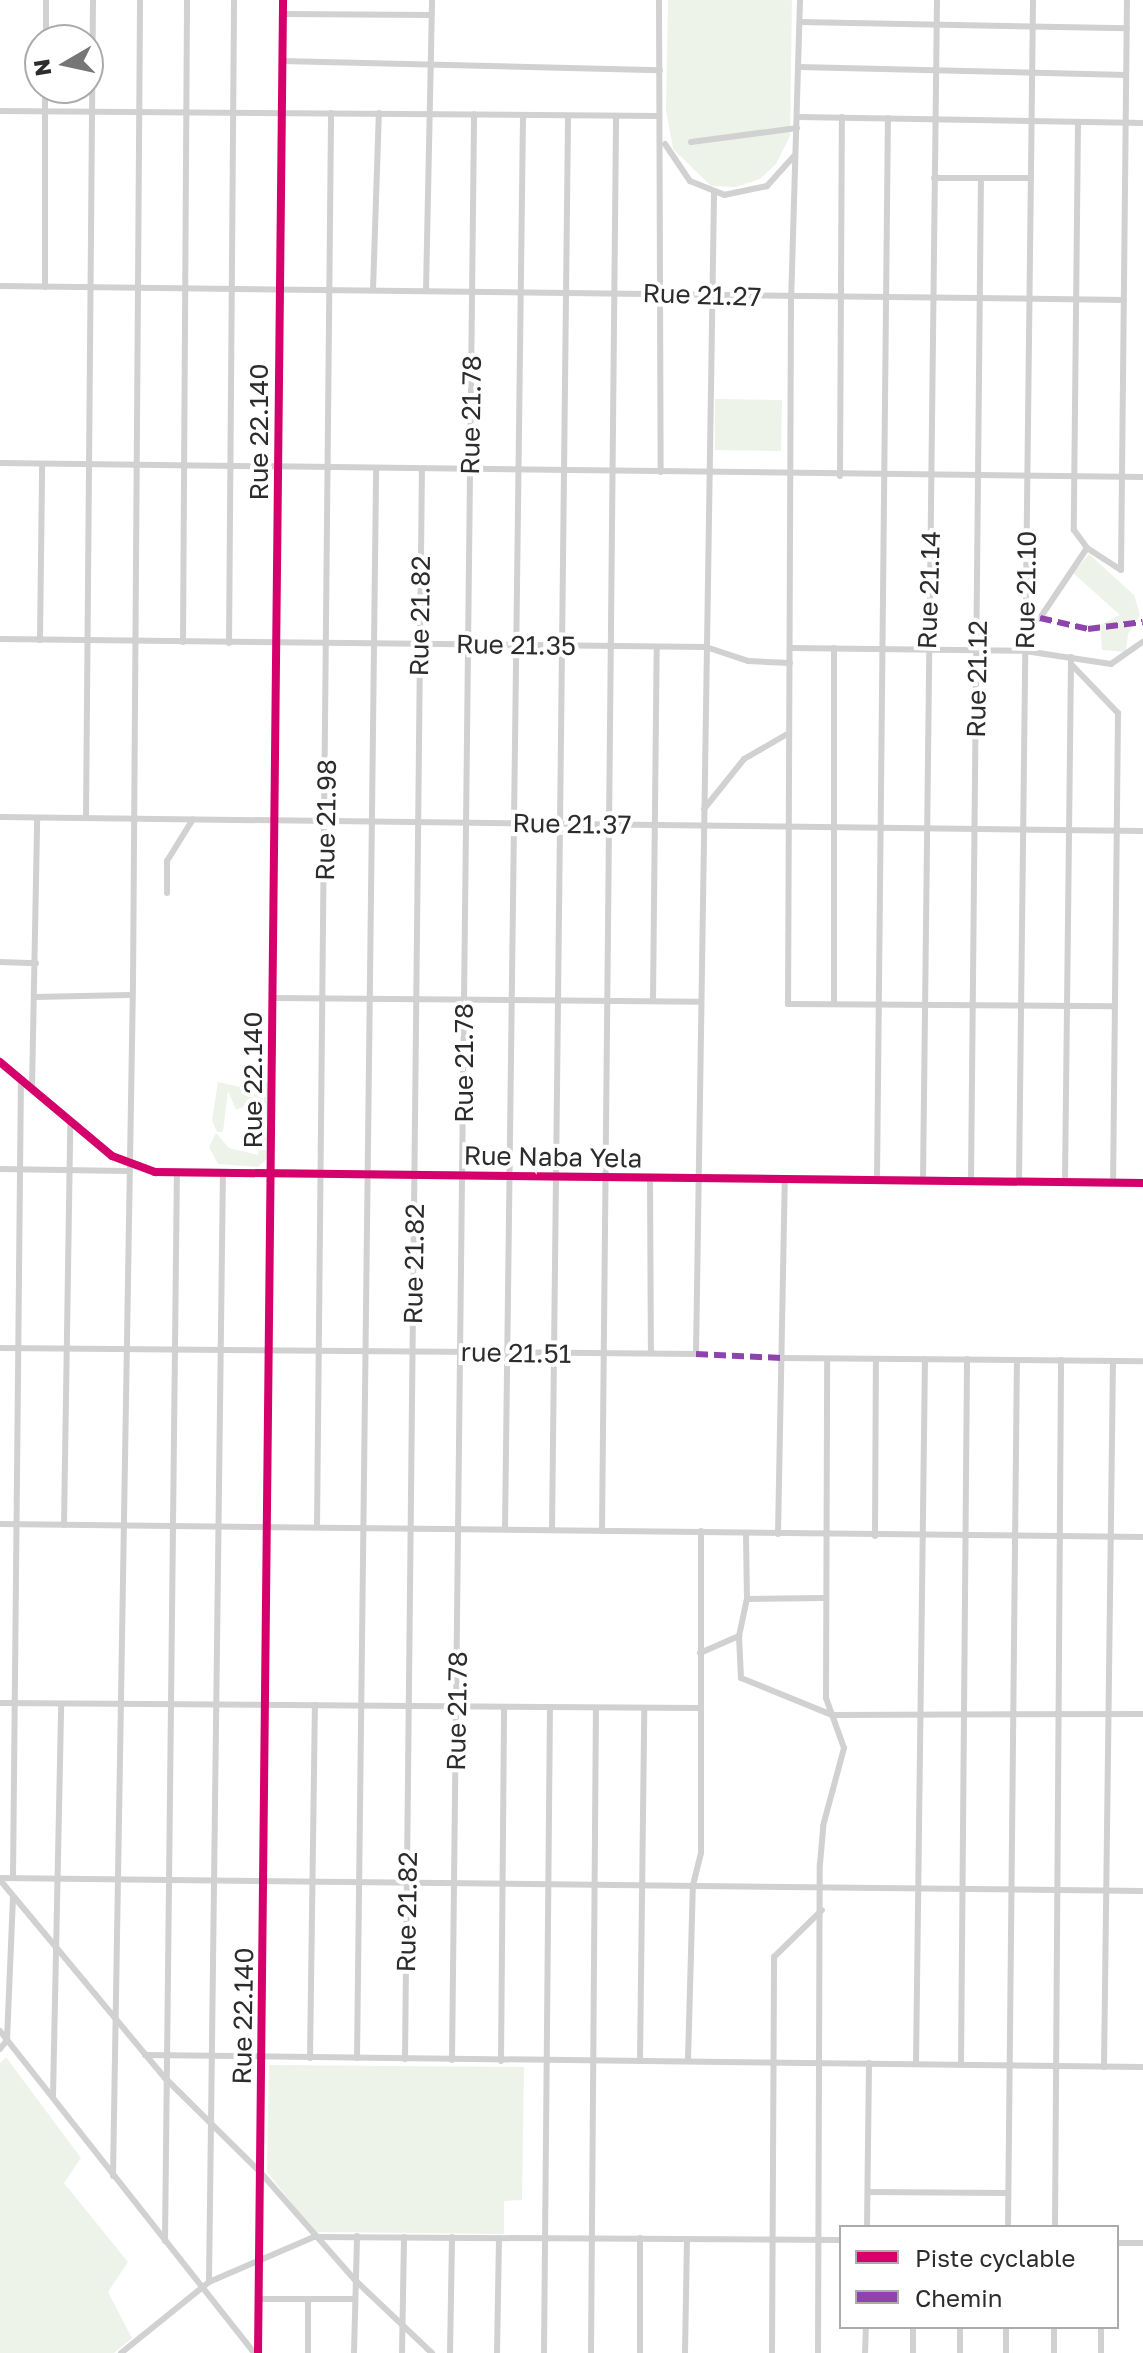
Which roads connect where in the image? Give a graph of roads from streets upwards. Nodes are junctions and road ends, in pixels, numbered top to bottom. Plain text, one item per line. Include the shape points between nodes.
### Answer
1 (46, 0) edge
2 (93, 0) edge
3 (140, 0) edge
4 (187, 0) edge
5 (234, 0) edge
6 (283, 0) edge
7 (432, 0) edge
8 (659, 0) edge
9 (800, 0) edge
10 (937, 0) edge
11 (1033, 0) edge
12 (1127, 0) edge
13 (283, 14) junction
14 (431, 15) junction
15 (800, 22) junction
16 (46, 24) edge
17 (936, 24) junction
18 (1032, 26) junction
19 (1127, 28) junction
20 (282, 61) junction
21 (431, 64) junction
22 (799, 67) junction
23 (935, 68) junction
24 (660, 70) junction
25 (1032, 73) junction
26 (1126, 75) junction
27 (45, 104) edge
28 (0, 111) edge
29 (45, 111) junction
30 (93, 112) junction
31 (139, 112) junction
32 (233, 112) junction
33 (187, 113) junction
34 (282, 113) junction
35 (331, 113) junction
36 (379, 113) junction
37 (429, 114) junction
38 (474, 114) junction
39 (523, 115) junction
40 (568, 116) junction
41 (616, 116) junction
42 (659, 116) junction
43 (799, 117) junction
44 (842, 117) junction
45 (888, 118) junction
46 (935, 118) junction
47 (1078, 122) junction
48 (1031, 123) junction
49 (1126, 123) junction
50 (1143, 123) edge
51 (797, 128) junction
52 (663, 137) junction
53 (691, 142) dead end
54 (796, 153) junction
55 (934, 178) junction
56 (981, 178) junction
57 (1031, 178) junction
58 (714, 193) junction
59 (0, 286) edge
60 (45, 287) junction
61 (90, 287) junction
62 (139, 287) junction
63 (186, 288) junction
64 (233, 288) junction
65 (280, 289) junction
66 (330, 289) junction
67 (373, 290) junction
68 (426, 290) junction
69 (472, 291) junction
70 (521, 291) junction
71 (566, 292) junction
72 (614, 292) junction
73 (662, 293) junction
74 (709, 295) junction
75 (838, 295) junction
76 (886, 295) junction
77 (932, 296) junction
78 (983, 297) junction
79 (1029, 297) junction
80 (1076, 297) junction
81 (791, 298) junction
82 (1124, 300) junction
83 (0, 463) edge
84 (42, 464) junction
85 (90, 464) junction
86 (137, 465) junction
87 (185, 466) junction
88 (231, 467) junction
89 (279, 468) junction
90 (328, 468) junction
91 (376, 469) junction
92 (422, 469) junction
93 (470, 469) junction
94 (519, 470) junction
95 (565, 470) junction
96 (612, 471) junction
97 (661, 472) junction
98 (707, 473) junction
99 (791, 474) junction
100 (840, 476) junction
101 (932, 476) junction
102 (981, 476) junction
103 (1076, 476) junction
104 (885, 477) junction
105 (1143, 477) edge
106 (1027, 478) junction
107 (1122, 478) junction
108 (1087, 548) junction
109 (1026, 627) junction
110 (0, 639) edge
111 (40, 640) junction
112 (88, 640) junction
113 (134, 641) junction
114 (183, 642) junction
115 (1143, 642) edge
116 (229, 643) junction
117 (279, 643) junction
118 (328, 643) junction
119 (374, 644) junction
120 (420, 645) junction
121 (468, 645) junction
122 (517, 645) junction
123 (563, 646) junction
124 (611, 646) junction
125 (657, 647) junction
126 (706, 647) junction
127 (790, 648) junction
128 (834, 648) junction
129 (882, 649) junction
130 (927, 649) junction
131 (977, 649) junction
132 (1025, 651) junction
133 (1071, 661) junction
134 (790, 663) junction
135 (789, 733) junction
136 (704, 809) junction
137 (0, 817) edge
138 (37, 818) junction
139 (86, 818) junction
140 (134, 819) junction
141 (193, 819) junction
142 (275, 821) junction
143 (326, 821) junction
144 (373, 822) junction
145 (418, 822) junction
146 (466, 823) junction
147 (513, 823) junction
148 (561, 824) junction
149 (609, 825) junction
150 (656, 825) junction
151 (704, 826) junction
152 (787, 827) junction
153 (831, 827) junction
154 (881, 828) junction
155 (928, 829) junction
156 (975, 829) junction
157 (1023, 830) junction
158 (1070, 830) junction
159 (1117, 831) junction
160 (1143, 831) edge
161 (167, 893) dead end
162 (0, 962) edge
163 (36, 963) junction
164 (129, 995) junction
165 (35, 997) junction
166 (273, 998) junction
167 (324, 998) junction
168 (368, 998) junction
169 (416, 998) junction
170 (464, 999) junction
171 (511, 999) junction
172 (606, 999) junction
173 (559, 1000) junction
174 (653, 1000) junction
175 (700, 1002) junction
176 (834, 1003) junction
177 (925, 1003) junction
178 (881, 1004) junction
179 (972, 1004) junction
180 (1021, 1004) junction
181 (1068, 1005) junction
182 (1114, 1006) junction
183 (0, 1062) edge
184 (21, 1080) junction
185 (32, 1089) junction
186 (70, 1122) junction
187 (127, 1168) junction
188 (0, 1169) edge
189 (19, 1169) junction
190 (68, 1170) junction
191 (177, 1173) junction
192 (223, 1173) junction
193 (272, 1174) junction
194 (320, 1174) junction
195 (367, 1175) junction
196 (415, 1176) junction
197 (463, 1176) junction
198 (510, 1176) junction
199 (557, 1176) junction
200 (605, 1177) junction
201 (650, 1178) junction
202 (699, 1178) junction
203 (785, 1179) junction
204 (877, 1179) junction
205 (923, 1180) junction
206 (971, 1180) junction
207 (1019, 1181) junction
208 (1065, 1181) junction
209 (1113, 1182) junction
210 (1143, 1183) edge
211 (0, 1348) edge
212 (17, 1348) junction
213 (66, 1349) junction
214 (125, 1349) junction
215 (175, 1349) junction
216 (222, 1350) junction
217 (270, 1350) junction
218 (318, 1350) junction
219 (366, 1351) junction
220 (413, 1351) junction
221 (460, 1351) junction
222 (507, 1352) junction
223 (651, 1353) junction
224 (555, 1354) junction
225 (604, 1354) junction
226 (782, 1358) junction
227 (827, 1359) junction
228 (876, 1359) junction
229 (925, 1359) junction
230 (967, 1359) junction
231 (1017, 1360) junction
232 (1061, 1360) junction
233 (1113, 1361) junction
234 (1143, 1361) edge
235 (0, 1524) edge
236 (14, 1524) junction
237 (64, 1525) junction
238 (122, 1525) junction
239 (171, 1526) junction
240 (219, 1527) junction
241 (268, 1527) junction
242 (317, 1527) junction
243 (364, 1528) junction
244 (411, 1528) junction
245 (460, 1528) junction
246 (505, 1529) junction
247 (552, 1530) junction
248 (602, 1531) junction
249 (701, 1531) junction
250 (746, 1533) junction
251 (778, 1534) junction
252 (823, 1535) junction
253 (875, 1536) junction
254 (922, 1536) junction
255 (1015, 1536) junction
256 (1062, 1536) junction
257 (1109, 1536) junction
258 (966, 1537) junction
259 (1143, 1537) edge
260 (826, 1598) junction
261 (747, 1599) junction
262 (739, 1636) junction
263 (700, 1653) junction
264 (0, 1703) edge
265 (14, 1703) junction
266 (170, 1703) junction
267 (217, 1703) junction
268 (61, 1704) junction
269 (120, 1704) junction
270 (267, 1704) junction
271 (315, 1705) junction
272 (361, 1705) junction
273 (409, 1706) junction
274 (456, 1706) junction
275 (504, 1707) junction
276 (700, 1708) junction
277 (550, 1709) junction
278 (596, 1709) junction
279 (644, 1709) junction
280 (966, 1712) junction
281 (1013, 1712) junction
282 (918, 1713) junction
283 (1060, 1713) junction
284 (1108, 1714) junction
285 (1143, 1714) edge
286 (832, 1715) junction
287 (13, 1878) junction
288 (0, 1879) edge
289 (60, 1879) junction
290 (118, 1880) junction
291 (169, 1880) junction
292 (216, 1880) junction
293 (266, 1881) junction
294 (314, 1881) junction
295 (360, 1882) junction
296 (408, 1883) junction
297 (455, 1883) junction
298 (501, 1884) junction
299 (548, 1884) junction
300 (597, 1885) junction
301 (642, 1885) junction
302 (693, 1885) junction
303 (822, 1888) junction
304 (964, 1888) junction
305 (917, 1889) junction
306 (1012, 1890) junction
307 (1061, 1890) junction
308 (1105, 1891) junction
309 (1143, 1891) edge
310 (13, 1896) junction
311 (822, 1910) junction
312 (58, 1948) junction
313 (115, 2020) junction
314 (0, 2031) edge
315 (7, 2040) junction
316 (0, 2049) edge
317 (145, 2055) junction
318 (166, 2056) junction
319 (213, 2058) junction
320 (261, 2058) junction
321 (310, 2058) junction
322 (357, 2058) junction
323 (405, 2059) junction
324 (452, 2060) junction
325 (688, 2060) junction
326 (501, 2061) junction
327 (640, 2061) junction
328 (547, 2062) junction
329 (593, 2062) junction
330 (774, 2062) junction
331 (821, 2063) junction
332 (869, 2063) junction
333 (916, 2064) junction
334 (961, 2065) junction
335 (1056, 2066) junction
336 (1008, 2067) junction
337 (1104, 2067) junction
338 (1143, 2067) edge
339 (166, 2079) junction
340 (53, 2097) junction
341 (213, 2127) junction
342 (261, 2173) junction
343 (113, 2176) junction
344 (868, 2192) junction
345 (1008, 2193) junction
346 (867, 2225) edge
347 (1008, 2225) edge
348 (1055, 2225) edge
349 (357, 2236) junction
350 (314, 2237) junction
351 (404, 2237) junction
352 (452, 2237) junction
353 (499, 2238) junction
354 (545, 2238) junction
355 (640, 2238) junction
356 (591, 2239) junction
357 (687, 2239) junction
358 (773, 2239) junction
359 (820, 2240) junction
360 (839, 2240) edge
361 (165, 2241) junction
362 (1119, 2243) edge
363 (1143, 2243) edge
364 (259, 2258) junction
365 (356, 2281) junction
366 (209, 2282) junction
367 (200, 2289) junction
368 (259, 2299) junction
369 (355, 2299) junction
370 (308, 2300) junction
371 (403, 2325) junction
372 (866, 2329) edge
373 (913, 2329) edge
374 (960, 2329) edge
375 (1006, 2329) edge
376 (1054, 2329) edge
377 (1101, 2329) edge
378 (121, 2353) edge
379 (256, 2353) edge
380 (308, 2353) edge
381 (354, 2353) edge
382 (402, 2353) edge
383 (432, 2353) edge
384 (450, 2353) edge
385 (497, 2353) edge
386 (544, 2353) edge
387 (591, 2353) edge
388 (640, 2353) edge
389 (685, 2353) edge
390 (772, 2353) edge
391 (818, 2353) edge
392 (865, 2353) edge
393 (913, 2353) edge
394 (960, 2353) edge
395 (1006, 2353) edge
396 (1054, 2353) edge
397 (1101, 2353) edge

1 - 16 street
2 - 30 street
3 - 31 street
4 - 33 street
5 - 32 street
6 - 13 street, Rue 22.140
7 - 14 street
8 - 24 street
9 - 15 street
10 - 17 street, Rue 21.14
11 - 18 street, Rue 21.10
12 - 19 street
13 - 14 street
13 - 20 street, Rue 22.140
14 - 21 street
15 - 17 street
15 - 22 street
17 - 18 street
17 - 23 street, Rue 21.14
18 - 19 street
18 - 25 street, Rue 21.10
19 - 26 street
20 - 21 street
20 - 34 street, Rue 22.140
21 - 24 street
21 - 37 street
22 - 23 street
22 - 43 street
23 - 25 street
23 - 46 street, Rue 21.14
24 - 42 street
25 - 26 street
25 - 48 street, Rue 21.10
26 - 49 street
27 - 29 street
28 - 29 street
29 - 30 street
29 - 60 street
30 - 31 street
30 - 61 street
31 - 33 street
31 - 62 street
32 - 33 street
32 - 34 street
32 - 64 street
33 - 63 street
34 - 35 street
34 - 65 street, Rue 22.140
35 - 36 street
35 - 66 street, Rue 21.98
36 - 37 street
36 - 67 street
37 - 38 street
37 - 68 street
38 - 39 street
38 - 69 street, Rue 21.78
39 - 40 street
39 - 70 street
40 - 41 street
40 - 71 street
41 - 42 street
41 - 72 street
42 - 52 street
43 - 44 street
43 - 51 street
44 - 45 street
44 - 75 street
45 - 46 street
45 - 76 street
46 - 48 street
46 - 55 street, Rue 21.14
47 - 48 street
47 - 49 street
47 - 80 street
48 - 57 street, Rue 21.10
49 - 50 street
49 - 82 street
51 - 53 street
51 - 54 street
52 - 58 street via 680,172
52 - 73 street
54 - 58 street via 767,186 747,194
54 - 81 street
55 - 56 street
55 - 77 street, Rue 21.14
56 - 57 street
56 - 78 street, Rue 21.12
57 - 79 street, Rue 21.10
58 - 74 street
59 - 60 street, Rue 21.27
60 - 61 street, Rue 21.27
61 - 62 street, Rue 21.27
61 - 85 street
62 - 63 street, Rue 21.27
62 - 86 street
63 - 64 street, Rue 21.27
63 - 87 street
64 - 65 street, Rue 21.27
64 - 88 street
65 - 66 street, Rue 21.27
65 - 89 street, Rue 22.140
66 - 67 street, Rue 21.27
66 - 90 street, Rue 21.98
67 - 68 street, Rue 21.27
68 - 69 street, Rue 21.27
69 - 70 street, Rue 21.27
69 - 93 street, Rue 21.78
70 - 71 street, Rue 21.27
70 - 94 street
71 - 72 street, Rue 21.27
71 - 95 street
72 - 73 street, Rue 21.27
72 - 96 street
73 - 74 street, Rue 21.27
73 - 97 street
74 - 81 street, Rue 21.27
74 - 98 street
75 - 76 street, Rue 21.27
75 - 81 street, Rue 21.27
75 - 100 street
76 - 77 street, Rue 21.27
76 - 104 street
77 - 78 street, Rue 21.27
77 - 101 street, Rue 21.14
78 - 79 street, Rue 21.27
78 - 102 street, Rue 21.12
79 - 80 street, Rue 21.27
79 - 106 street, Rue 21.10
80 - 82 street, Rue 21.27
80 - 103 street
81 - 99 street
82 - 107 street
83 - 84 street
84 - 85 street
84 - 111 street
85 - 86 street
85 - 112 street
86 - 87 street
86 - 113 street
87 - 88 street
87 - 114 street
88 - 89 street
88 - 116 street
89 - 90 street
89 - 117 street, Rue 22.140
90 - 91 street
90 - 118 street, Rue 21.98
91 - 92 street
91 - 119 street
92 - 93 street
92 - 120 street, Rue 21.82
93 - 94 street
93 - 121 street, Rue 21.78
94 - 95 street
94 - 122 street
95 - 96 street
95 - 123 street
96 - 97 street
96 - 124 street
97 - 98 street
98 - 99 street
98 - 126 street
99 - 100 street
99 - 127 street
100 - 104 street
101 - 102 street
101 - 104 street
101 - 130 street, Rue 21.14
102 - 106 street
102 - 131 street, Rue 21.12
103 - 106 street
103 - 107 street
103 - 108 street via 1074,530
104 - 129 street
105 - 107 street
106 - 109 street, Rue 21.10
107 - 108 street via 1121,570
108 - 109 street via 1040,618
109 - 132 street, Rue 21.10
110 - 111 street, Rue 21.35
111 - 112 street, Rue 21.35
112 - 113 street, Rue 21.35
112 - 139 street
113 - 114 street, Rue 21.35
113 - 140 street
114 - 116 street, Rue 21.35
115 - 133 street via 1111,664
116 - 117 street, Rue 21.35
117 - 118 street, Rue 21.35
117 - 142 street, Rue 22.140
118 - 119 street, Rue 21.35
118 - 143 street, Rue 21.98
119 - 120 street, Rue 21.35
119 - 144 street
120 - 121 street, Rue 21.35
120 - 145 street, Rue 21.82
121 - 122 street, Rue 21.35
121 - 146 street, Rue 21.78
122 - 123 street, Rue 21.35
122 - 147 street
123 - 124 street, Rue 21.35
123 - 148 street
124 - 125 street, Rue 21.35
124 - 149 street
125 - 126 street, Rue 21.35
125 - 150 street
126 - 134 street, Rue 21.35 via 748,661
126 - 136 street
127 - 128 street
127 - 134 street
128 - 129 street
128 - 153 street
129 - 130 street
129 - 154 street
130 - 131 street
130 - 155 street, Rue 21.14
131 - 132 street
131 - 156 street, Rue 21.12
132 - 133 street
132 - 157 street, Rue 21.10
133 - 158 street
133 - 159 street via 1117,710
134 - 135 street
135 - 136 street via 744,759
135 - 152 street
136 - 151 street
137 - 138 street, Rue 21.37
138 - 139 street, Rue 21.37
138 - 163 street
139 - 140 street, Rue 21.37
140 - 141 street, Rue 21.37
140 - 164 street
141 - 142 street, Rue 21.37
141 - 161 street via 167,861
142 - 143 street, Rue 21.37
142 - 166 street, Rue 22.140
143 - 144 street, Rue 21.37
143 - 167 street, Rue 21.98
144 - 145 street, Rue 21.37
144 - 168 street
145 - 146 street, Rue 21.37
145 - 169 street, Rue 21.82
146 - 147 street, Rue 21.37
146 - 170 street, Rue 21.78
147 - 148 street, Rue 21.37
147 - 171 street
148 - 149 street, Rue 21.37
148 - 173 street
149 - 150 street, Rue 21.37
149 - 172 street
150 - 151 street, Rue 21.37
150 - 174 street
151 - 152 street, Rue 21.37
151 - 175 street
152 - 153 street, Rue 21.37
152 - 176 street via 788,1004
153 - 154 street, Rue 21.37
153 - 176 street
154 - 155 street, Rue 21.37
154 - 178 street
155 - 156 street, Rue 21.37
155 - 177 street, Rue 21.14
156 - 157 street, Rue 21.37
156 - 179 street, Rue 21.12
157 - 158 street, Rue 21.37
157 - 180 street, Rue 21.10
158 - 159 street, Rue 21.37
158 - 181 street
159 - 160 street, Rue 21.37
159 - 182 street
162 - 163 street
163 - 165 street
164 - 165 street
164 - 187 street
165 - 185 street
166 - 167 street
166 - 193 street, Rue 22.140
167 - 168 street
167 - 194 street, Rue 21.98
168 - 169 street
168 - 195 street
169 - 170 street
169 - 196 street, Rue 21.82
170 - 171 street
170 - 197 street, Rue 21.78
171 - 173 street
171 - 198 street
172 - 173 street
172 - 174 street
172 - 200 street
173 - 199 street
174 - 175 street
175 - 202 street
176 - 178 street
177 - 178 street
177 - 179 street
177 - 205 street, Rue 21.14
178 - 204 street
179 - 180 street
179 - 206 street, Rue 21.12
180 - 181 street
180 - 207 street, Rue 21.10
181 - 182 street
181 - 208 street
182 - 209 street
183 - 184 street, Rue Naba Yela
184 - 185 street, Rue Naba Yela
184 - 189 street
185 - 186 street, Rue Naba Yela
186 - 187 street, Rue Naba Yela
186 - 190 street
187 - 190 street
187 - 191 street, Rue Naba Yela
187 - 214 street
188 - 189 street
189 - 190 street
189 - 212 street
190 - 213 street
191 - 192 street, Rue Naba Yela
191 - 215 street
192 - 193 street, Rue Naba Yela
192 - 216 street
193 - 194 street, Rue Naba Yela
193 - 217 street, Rue 22.140
194 - 195 street, Rue Naba Yela
194 - 218 street, Rue 21.98
195 - 196 street, Rue Naba Yela
195 - 219 street
196 - 197 street, Rue Naba Yela
196 - 220 street, Rue 21.82
197 - 198 street, Rue Naba Yela
197 - 221 street, Rue 21.78
198 - 199 street, Rue Naba Yela
198 - 222 street
199 - 200 street, Rue Naba Yela
199 - 224 street
200 - 201 street, Rue Naba Yela
200 - 225 street
201 - 202 street, Rue Naba Yela
201 - 223 street
202 - 203 street, Rue Naba Yela
202 - 223 street, rue 21.51 via 696,1354
203 - 204 street, Rue Naba Yela
203 - 226 street
204 - 205 street, Rue Naba Yela
205 - 206 street, Rue Naba Yela
206 - 207 street, Rue Naba Yela
207 - 208 street, Rue Naba Yela
208 - 209 street, Rue Naba Yela
209 - 210 street, Rue Naba Yela
211 - 212 street, rue 21.51
212 - 213 street, rue 21.51
212 - 236 street
213 - 214 street, rue 21.51
213 - 237 street
214 - 215 street, rue 21.51
214 - 238 street
215 - 216 street, rue 21.51
215 - 239 street
216 - 217 street, rue 21.51
216 - 240 street
217 - 218 street, rue 21.51
217 - 241 street, Rue 22.140
218 - 219 street, rue 21.51
218 - 242 street, Rue 21.98
219 - 220 street, rue 21.51
219 - 243 street
220 - 221 street, rue 21.51
220 - 244 street, Rue 21.82
221 - 222 street, rue 21.51
221 - 245 street, Rue 21.78
222 - 224 street, rue 21.51
222 - 246 street
223 - 225 street, rue 21.51
224 - 225 street, rue 21.51
224 - 247 street
225 - 248 street
226 - 227 street
226 - 251 street
227 - 228 street
227 - 252 street
228 - 229 street
228 - 253 street
229 - 230 street
229 - 254 street
230 - 231 street
230 - 258 street
231 - 232 street
231 - 255 street
232 - 233 street
232 - 256 street
233 - 234 street
233 - 257 street
235 - 236 street
236 - 237 street
236 - 265 street
237 - 238 street
238 - 239 street
238 - 269 street
239 - 240 street
239 - 266 street
240 - 241 street
240 - 267 street
241 - 242 street
241 - 270 street, Rue 22.140
242 - 243 street
243 - 244 street
243 - 272 street
244 - 245 street
244 - 273 street, Rue 21.82
245 - 246 street
245 - 274 street, Rue 21.78
246 - 247 street
247 - 248 street
248 - 249 street
249 - 250 street
249 - 263 street
250 - 251 street
250 - 261 street
251 - 252 street
252 - 253 street
252 - 260 street
253 - 254 street
254 - 258 street
254 - 282 street
255 - 256 street
255 - 258 street
255 - 281 street
256 - 257 street
256 - 283 street
257 - 259 street
257 - 284 street
258 - 280 street
260 - 261 street
260 - 286 street via 826,1698
261 - 262 street
262 - 263 street
262 - 286 street via 741,1678
263 - 276 street
264 - 265 street
265 - 268 street
265 - 287 street
266 - 267 street
266 - 269 street
266 - 291 street
267 - 270 street
267 - 292 street
268 - 269 street
268 - 289 street
269 - 290 street
270 - 271 street
270 - 293 street, Rue 22.140
271 - 272 street
271 - 294 street
272 - 273 street
272 - 295 street
273 - 274 street
273 - 296 street, Rue 21.82
274 - 275 street
274 - 297 street, Rue 21.78
275 - 277 street
275 - 298 street
276 - 279 street
276 - 302 street via 701,1853
277 - 278 street
277 - 299 street
278 - 279 street
278 - 300 street
279 - 301 street
280 - 281 street
280 - 282 street
280 - 304 street
281 - 283 street
281 - 306 street
282 - 286 street
282 - 305 street
283 - 284 street
283 - 307 street
284 - 285 street
284 - 308 street
286 - 303 street via 844,1748 823,1826
287 - 288 street
287 - 289 street
288 - 310 street
289 - 290 street
289 - 312 street
290 - 291 street
290 - 313 street
291 - 292 street
291 - 318 street
292 - 293 street
292 - 319 street
293 - 294 street
293 - 320 street, Rue 22.140
294 - 295 street
294 - 321 street
295 - 296 street
295 - 322 street
296 - 297 street
296 - 323 street, Rue 21.82
297 - 298 street
297 - 324 street, Rue 21.78
298 - 299 street
298 - 326 street
299 - 300 street
299 - 328 street
300 - 301 street
300 - 329 street
301 - 302 street
301 - 327 street
302 - 303 street
302 - 325 street
303 - 305 street
303 - 311 street
304 - 305 street
304 - 306 street
304 - 334 street
305 - 333 street
306 - 307 street
306 - 336 street
307 - 308 street
307 - 335 street
308 - 309 street
308 - 337 street
310 - 312 street
310 - 315 street
311 - 330 street via 774,1957
311 - 331 street
312 - 313 street
312 - 340 street
313 - 317 street
313 - 343 street
314 - 315 street
315 - 316 street
315 - 340 street
317 - 318 street
317 - 339 street
318 - 319 street
318 - 339 street
319 - 320 street
319 - 341 street
320 - 321 street
320 - 342 street, Rue 22.140
321 - 322 street
322 - 323 street
323 - 324 street
324 - 326 street
325 - 327 street
325 - 330 street
326 - 328 street
327 - 329 street
328 - 329 street
328 - 354 street
329 - 356 street
330 - 331 street
330 - 358 street
331 - 332 street
331 - 359 street
332 - 333 street
332 - 344 street
333 - 334 street
334 - 336 street
335 - 336 street
335 - 337 street
335 - 348 street
336 - 345 street
337 - 338 street
339 - 341 street
339 - 361 street
340 - 343 street
341 - 342 street
341 - 366 street
342 - 350 street
342 - 364 street, Rue 22.140
343 - 361 street
344 - 345 street
344 - 346 street
345 - 347 street
349 - 350 street
349 - 351 street
349 - 365 street
350 - 364 street
350 - 365 street
351 - 352 street
351 - 371 street
352 - 353 street
352 - 384 street
353 - 354 street
353 - 385 street
354 - 356 street
354 - 386 street
355 - 356 street
355 - 357 street
355 - 388 street
356 - 387 street
357 - 358 street
357 - 389 street
358 - 359 street
358 - 390 street
359 - 360 street
359 - 391 street
361 - 367 street
362 - 363 street
364 - 366 street
364 - 368 street, Rue 22.140
365 - 369 street
365 - 371 street
366 - 367 street
367 - 378 street
367 - 379 street
368 - 370 street
368 - 379 street, Rue 22.140
369 - 370 street
369 - 381 street
370 - 380 street
371 - 382 street
371 - 383 street
372 - 392 street
373 - 393 street
374 - 394 street
375 - 395 street
376 - 396 street
377 - 397 street

